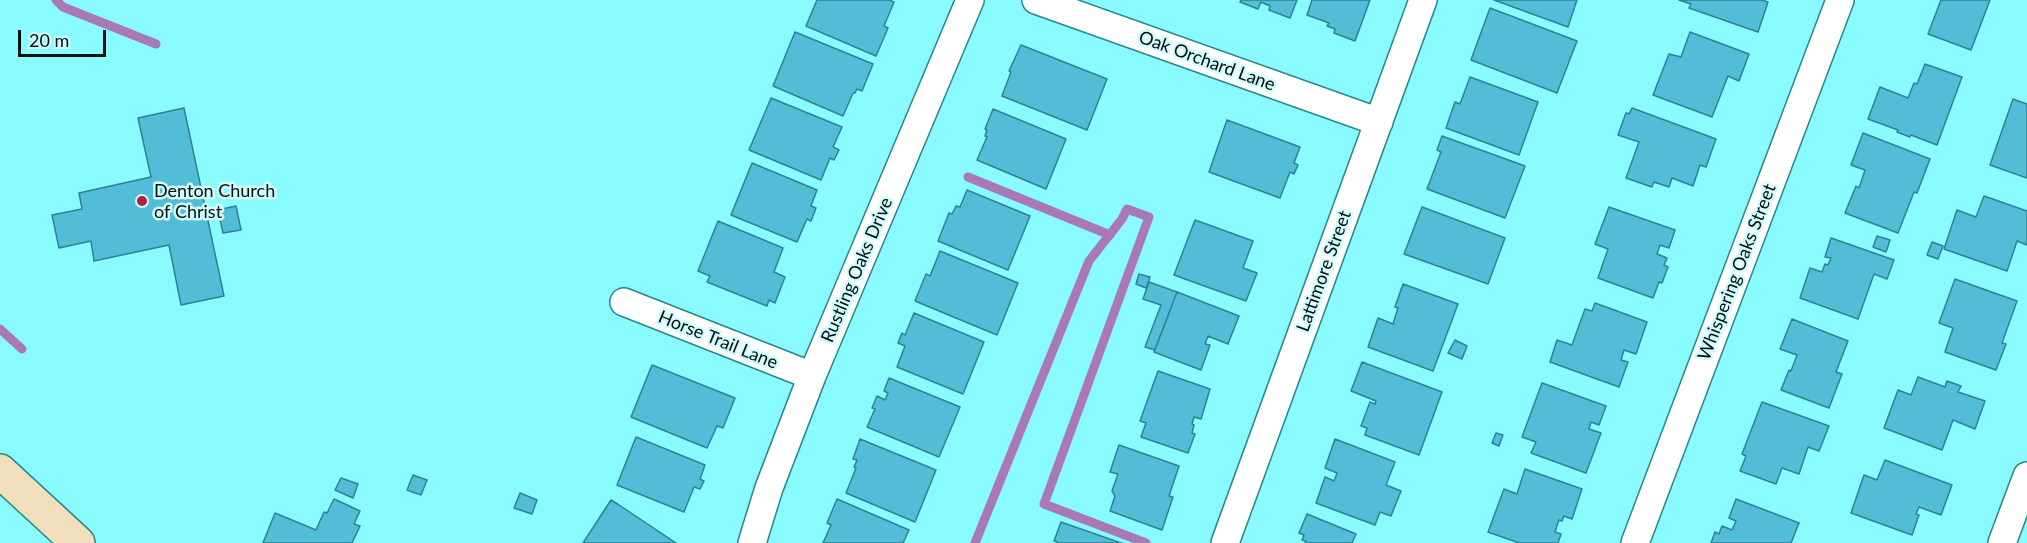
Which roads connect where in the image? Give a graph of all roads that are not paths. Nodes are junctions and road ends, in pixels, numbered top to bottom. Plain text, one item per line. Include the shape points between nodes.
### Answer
1 (970, 0) edge
2 (1036, 0) edge
3 (1423, 0) edge
4 (1840, 0) edge
5 (1379, 122) junction
6 (624, 303) dead end
7 (812, 376) junction
8 (0, 471) edge
9 (2027, 476) edge
10 (2011, 540) edge
11 (78, 543) edge
12 (752, 543) edge
13 (1225, 543) edge
14 (1635, 543) edge

1 - 7 street, Rustling Oaks Drive
2 - 5 street, Oak Orchard Lane
3 - 5 street, Lattimore Street
4 - 14 street, Whispering Oaks Street
5 - 13 street, Lattimore Street
6 - 7 street, Horse Trail Lane
7 - 12 street, Rustling Oaks Drive
8 - 11 street
9 - 10 street

